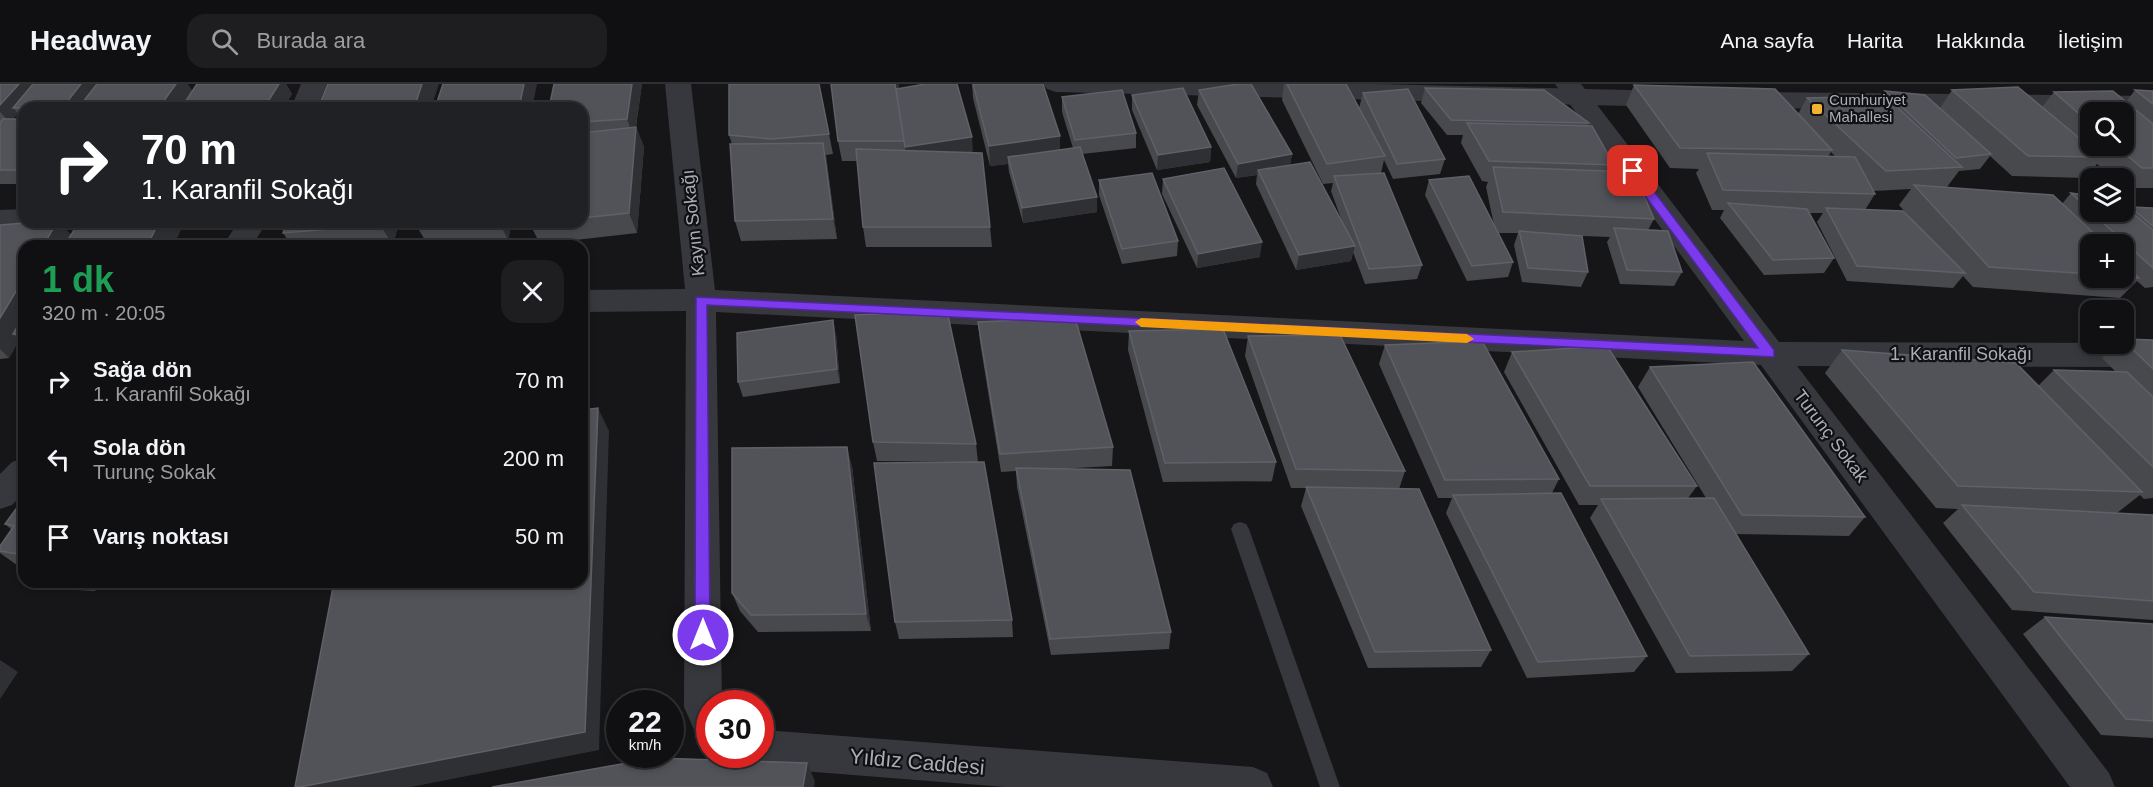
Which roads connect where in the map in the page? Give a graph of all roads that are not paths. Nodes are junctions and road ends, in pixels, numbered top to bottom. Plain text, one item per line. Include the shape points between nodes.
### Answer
1 (314, 84) edge
2 (678, 84) edge
3 (1056, 84) edge
4 (1573, 91) edge
5 (306, 102) edge
6 (2153, 104) edge
7 (18, 219) edge
8 (0, 220) edge
9 (701, 300) junction
10 (588, 302) edge
11 (1769, 354) junction
12 (2153, 354) edge
13 (18, 478) edge
14 (0, 495) edge
15 (1240, 529) dead end
16 (703, 690) edge
17 (774, 749) edge
18 (1254, 787) edge
19 (1330, 787) edge
20 (2095, 787) edge

1 - 5 street
2 - 9 street, Kayın Sokağı
3 - 4 street
4 - 6 street via 1710,100
4 - 11 street, Turunç Sokak
7 - 8 street
9 - 10 street, 1. Karanfil Sokağı
9 - 11 street, 1. Karanfil Sokağı
9 - 16 street, Kayın Sokağı
11 - 12 street, 1. Karanfil Sokağı
11 - 20 street, Turunç Sokak
13 - 14 street
15 - 19 lane
17 - 18 street, Yıldız Caddesi

